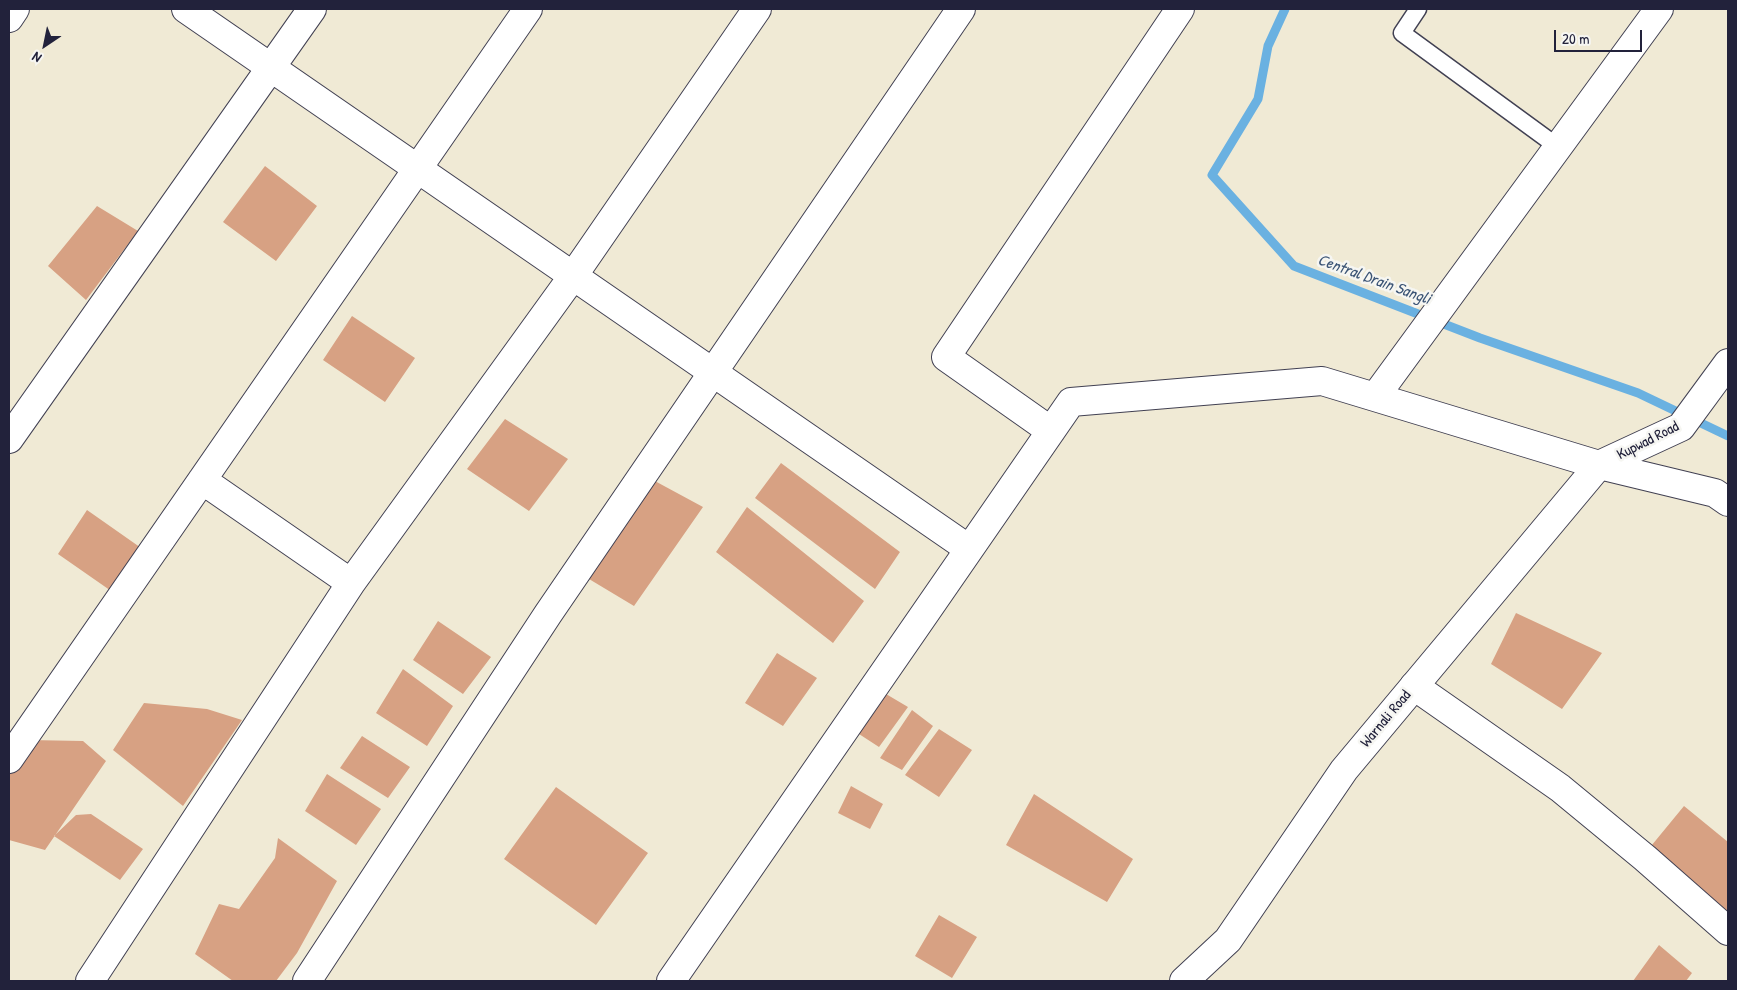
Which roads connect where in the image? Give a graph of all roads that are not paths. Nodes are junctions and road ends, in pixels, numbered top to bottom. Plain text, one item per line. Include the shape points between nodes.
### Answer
1 (15, 9) edge
2 (186, 9) edge
3 (312, 9) edge
4 (528, 9) edge
5 (757, 9) edge
6 (961, 9) edge
7 (1180, 9) edge
8 (1418, 9) edge
9 (1659, 9) edge
10 (9, 18) edge
11 (271, 67) junction
12 (1558, 147) junction
13 (418, 169) junction
14 (573, 276) junction
15 (1728, 363) edge
16 (713, 372) junction
17 (1375, 397) junction
18 (1050, 431) junction
19 (9, 439) edge
20 (1599, 465) junction
21 (202, 480) junction
22 (1728, 502) edge
23 (969, 549) junction
24 (352, 584) junction
25 (1414, 686) junction
26 (9, 759) edge
27 (1728, 931) edge
28 (90, 981) edge
29 (307, 981) edge
30 (671, 981) edge
31 (1184, 981) edge

1 - 10 street
2 - 11 street
3 - 11 street
4 - 13 street
5 - 14 street
6 - 16 street
7 - 18 street via 946,357
8 - 12 lane via 1402,33
9 - 12 street
11 - 13 street
11 - 19 street
12 - 17 street
13 - 14 street
13 - 21 street
14 - 16 street
14 - 24 street
15 - 20 street, Kupwad Road via 1681,427
16 - 23 street
16 - 29 street via 548,614
17 - 18 street via 1322,381 1071,402
17 - 20 street
18 - 23 street
20 - 22 street via 1716,493
20 - 25 street, Warnali Road
21 - 24 street
21 - 26 street
23 - 30 street
24 - 28 street
25 - 27 street via 1560,788
25 - 31 street, Warnali Road via 1344,770 1228,940

